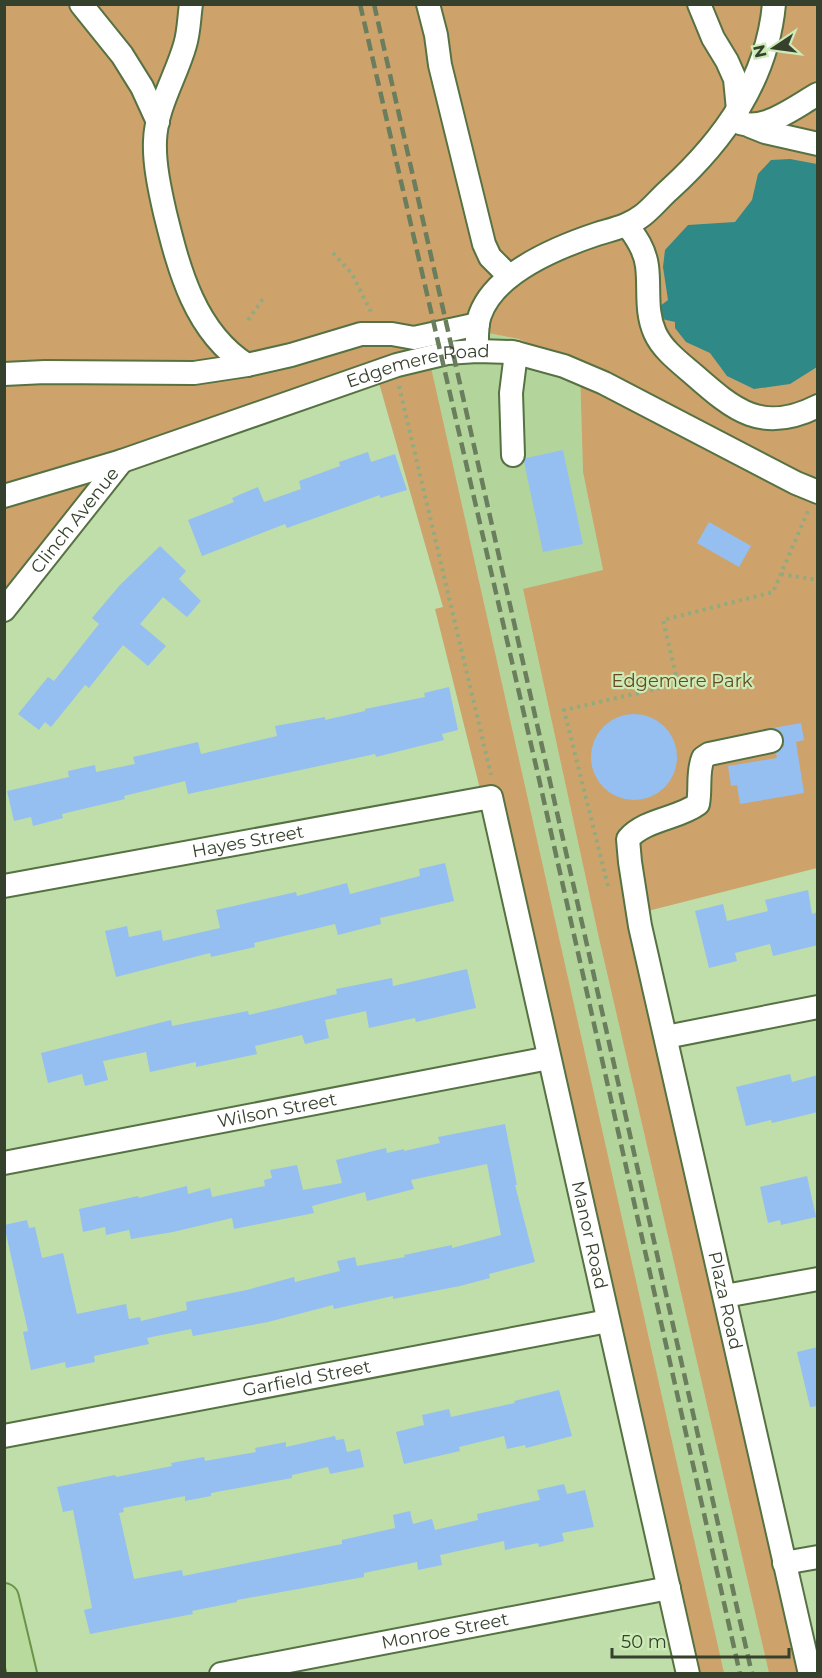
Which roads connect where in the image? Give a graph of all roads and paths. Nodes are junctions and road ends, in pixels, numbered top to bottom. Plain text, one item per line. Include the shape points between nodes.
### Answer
1 (81, 4) edge
2 (191, 4) edge
3 (428, 4) edge
4 (699, 4) edge
5 (774, 4) edge
6 (818, 94) edge
7 (740, 118) junction
8 (158, 122) junction
9 (818, 144) edge
10 (627, 225) junction
11 (333, 253) dead end
12 (509, 276) junction
13 (265, 296) dead end
14 (248, 320) dead end
15 (478, 324) junction
16 (376, 333) junction
17 (477, 351) junction
18 (516, 353) junction
19 (248, 365) junction
20 (394, 366) junction
21 (4, 374) edge
22 (818, 406) edge
23 (513, 455) dead end
24 (122, 461) junction
25 (817, 492) edge
26 (4, 496) edge
27 (782, 574) junction
28 (818, 580) edge
29 (4, 610) edge
30 (771, 741) dead end
31 (491, 797) junction
32 (4, 886) edge
33 (611, 897) dead end
34 (818, 1007) edge
35 (666, 1037) junction
36 (549, 1058) junction
37 (4, 1163) edge
38 (818, 1279) edge
39 (725, 1296) junction
40 (608, 1321) junction
41 (4, 1436) edge
42 (818, 1557) edge
43 (784, 1563) junction
44 (669, 1588) junction
45 (4, 1598) edge
46 (22, 1674) edge
47 (221, 1674) edge
48 (688, 1674) edge
49 (810, 1674) edge

1 - 8 street via 122,55
2 - 8 street via 186,43
3 - 12 street via 484,244 490,257
4 - 7 street via 735,79
5 - 7 street via 762,64
6 - 7 street via 781,115
7 - 9 street via 765,132
7 - 10 street via 690,171
8 - 19 street via 155,142 161,193 182,274 195,307 214,337
10 - 12 street via 553,252
10 - 22 street via 640,243 647,265 649,313 655,335 667,350 741,412 763,418 784,417
11 - 16 path via 352,274 373,316
12 - 15 street via 488,301
13 - 14 path
15 - 16 street via 414,338
15 - 17 street
16 - 19 street
17 - 18 street, Edgemere Road
17 - 20 street, Edgemere Road via 439,354
18 - 23 street via 511,393
18 - 25 street, Edgemere Road via 564,366 604,383
19 - 21 street via 194,373
20 - 24 street, Edgemere Road
20 - 31 path via 492,782
24 - 26 street, Edgemere Road
24 - 29 street, Clinch Avenue
25 - 27 path
27 - 28 path
27 - 33 path via 773,592 663,620 678,684 564,710
30 - 35 street, Plaza Road via 703,758 698,804 635,831 628,838 640,926
31 - 32 street, Hayes Street
31 - 36 street, Manor Road
34 - 35 street
35 - 39 street, Plaza Road
36 - 37 street, Wilson Street
36 - 40 street, Manor Road
38 - 39 street
39 - 43 street, Plaza Road
40 - 41 street, Garfield Street
40 - 44 street, Manor Road
42 - 43 street
43 - 49 street, Plaza Road
44 - 47 street, Monroe Street
44 - 48 street, Manor Road
45 - 46 main road

